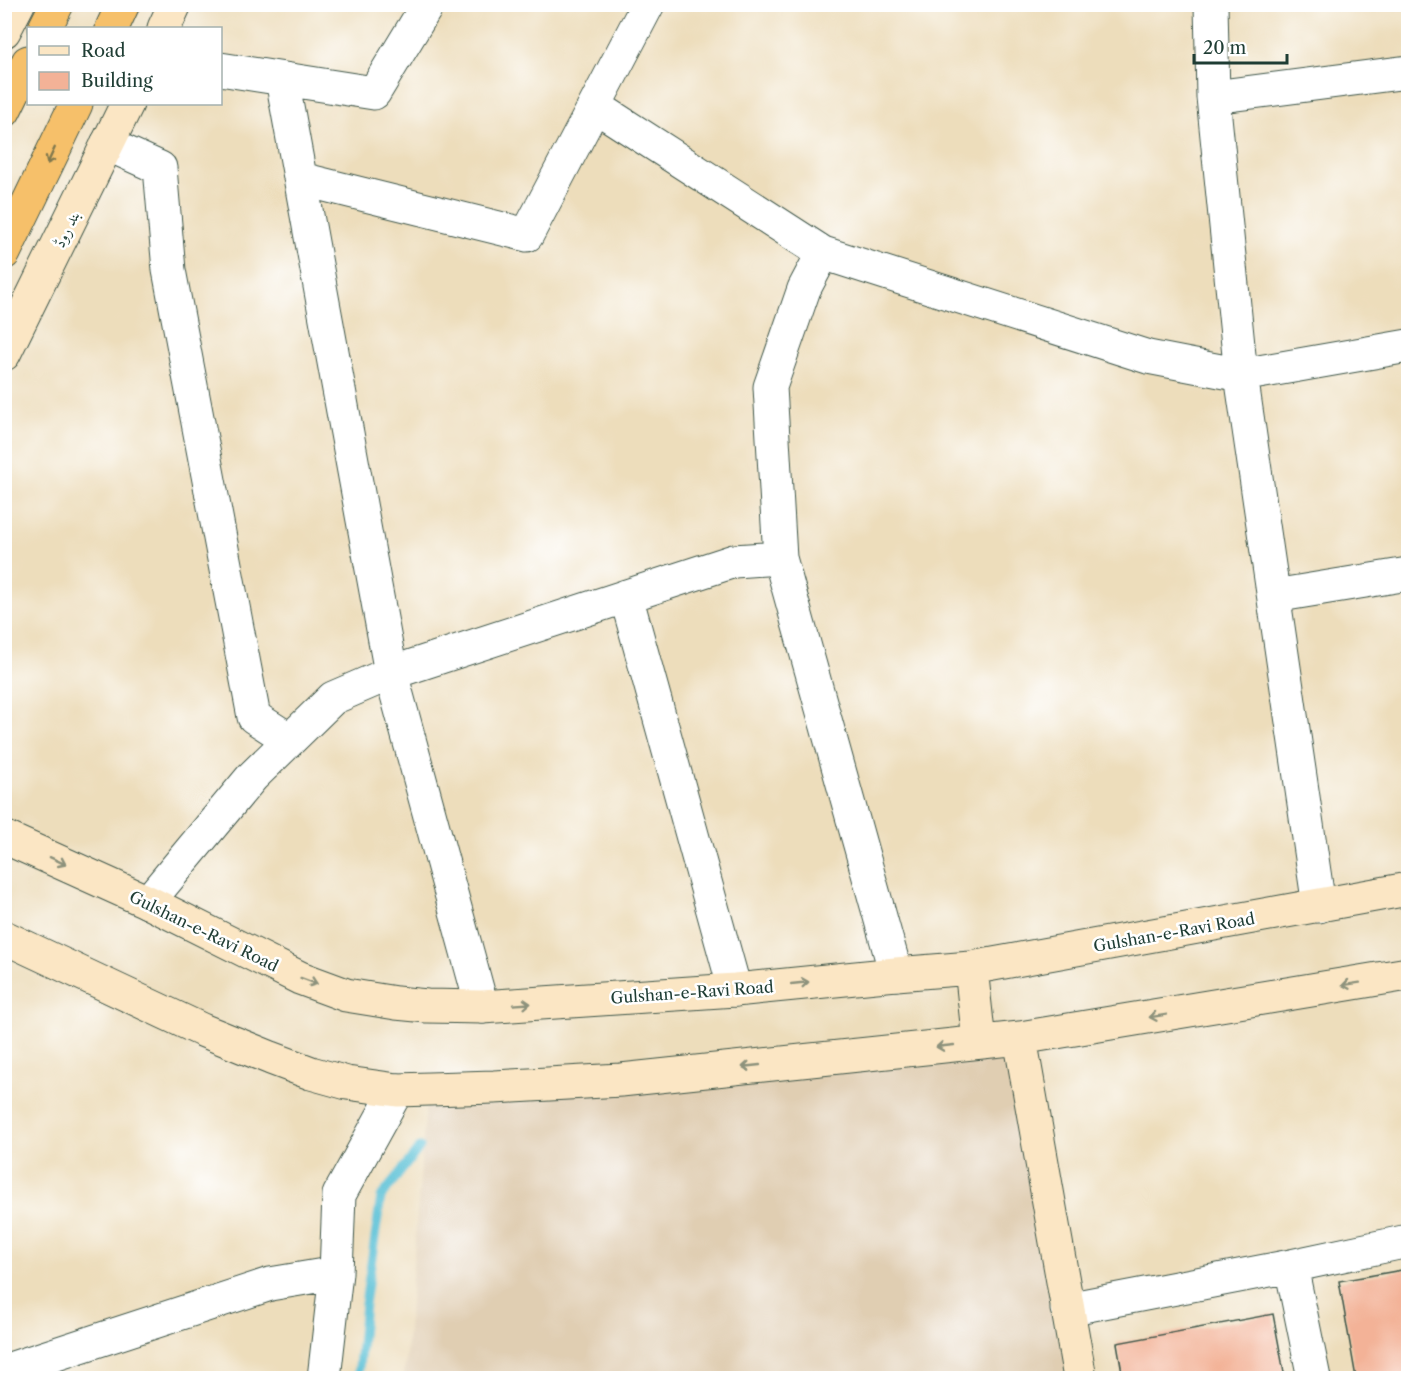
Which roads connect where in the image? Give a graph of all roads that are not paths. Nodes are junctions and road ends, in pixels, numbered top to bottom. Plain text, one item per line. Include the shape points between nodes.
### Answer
1 (18, 4) edge
2 (57, 4) edge
3 (123, 4) edge
4 (175, 4) edge
5 (428, 4) edge
6 (648, 4) edge
7 (1211, 4) edge
8 (46, 27) edge
9 (112, 27) edge
10 (164, 27) edge
11 (4, 31) edge
12 (27, 64) edge
13 (222, 69) edge
14 (1408, 72) edge
15 (282, 79) junction
16 (1213, 97) junction
17 (76, 105) edge
18 (126, 105) edge
19 (595, 106) junction
20 (4, 111) edge
21 (107, 144) junction
22 (301, 179) junction
23 (4, 253) edge
24 (823, 253) junction
25 (1408, 346) edge
26 (4, 354) edge
27 (1241, 375) junction
28 (780, 558) junction
29 (1408, 574) edge
30 (627, 596) junction
31 (1274, 596) junction
32 (391, 673) junction
33 (290, 741) junction
34 (4, 837) edge
35 (1408, 889) edge
36 (148, 902) junction
37 (1319, 906) junction
38 (4, 937) edge
39 (971, 968) junction
40 (896, 974) junction
41 (1408, 974) edge
42 (735, 990) junction
43 (482, 1007) junction
44 (1020, 1038) junction
45 (979, 1042) junction
46 (397, 1090) junction
47 (1408, 1241) edge
48 (1290, 1266) junction
49 (336, 1273) junction
50 (1067, 1309) junction
51 (4, 1371) edge
52 (324, 1378) edge
53 (1080, 1378) edge
54 (1314, 1378) edge

1 - 11 main road
2 - 8 highway
3 - 9 highway
4 - 10 main road
5 - 15 street via 374,93
6 - 19 street
7 - 16 street
12 - 20 highway
13 - 15 street
14 - 16 street
15 - 22 street
16 - 27 street
17 -> 23 highway
18 - 21 main road, بند روڈ
19 - 22 street via 527,235
19 - 24 street
21 - 26 main road, بند روڈ
21 - 33 street via 160,168 169,270 254,717
22 - 32 street
24 - 27 street via 1148,357
24 - 28 street via 804,289 770,387
25 - 27 street
27 - 31 street
28 - 30 street via 734,561
28 - 40 street
29 - 31 street
30 - 32 street
30 - 42 street
31 - 37 street
32 - 33 street via 333,698
32 - 43 street
33 - 36 street via 252,777
34 -> 36 main road, Gulshan-e-Ravi Road
35 - 37 main road, Gulshan-e-Ravi Road
36 -> 43 main road, Gulshan-e-Ravi Road via 300,978 346,994 427,1006
37 - 39 main road, Gulshan-e-Ravi Road
38 - 46 main road via 271,1058 347,1083
39 - 40 main road, Gulshan-e-Ravi Road
39 - 45 main road
42 -> 40 main road, Gulshan-e-Ravi Road
41 -> 44 main road
43 -> 42 main road, Gulshan-e-Ravi Road
44 - 45 main road
44 - 50 main road
45 -> 46 main road via 621,1080
46 - 49 street via 339,1195
47 - 48 street
48 - 50 street
48 - 54 street
49 - 51 street via 270,1284
49 - 52 street
50 - 53 main road

